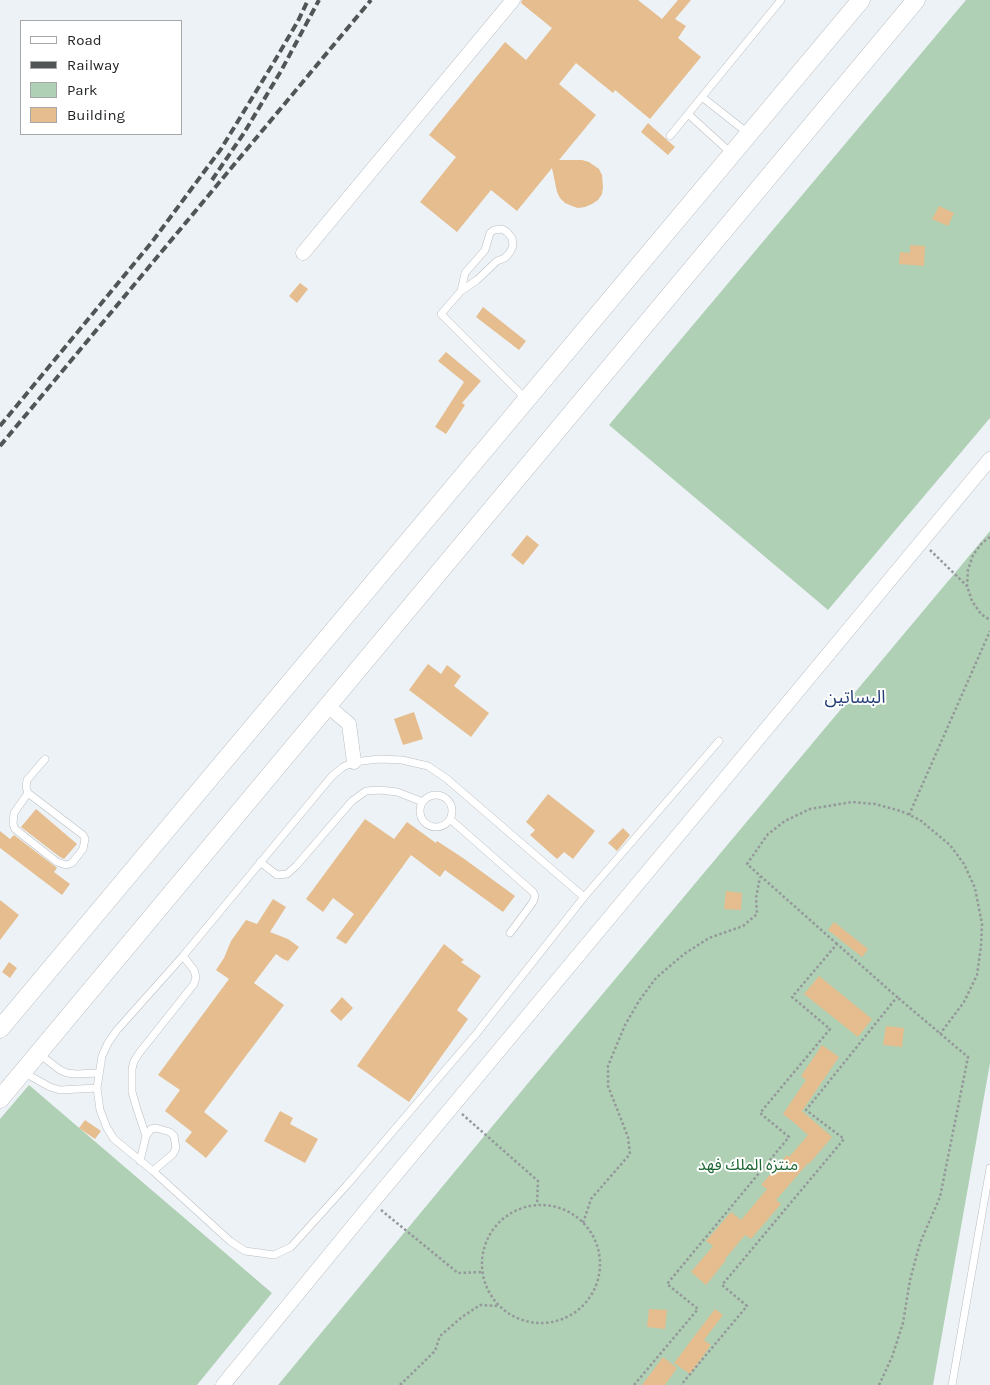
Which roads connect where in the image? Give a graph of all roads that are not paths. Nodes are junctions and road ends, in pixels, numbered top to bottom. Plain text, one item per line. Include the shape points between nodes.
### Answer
1 (513, 0) edge
2 (781, 0) edge
3 (861, 0) edge
4 (916, 0) edge
5 (702, 97) junction
6 (688, 114) junction
7 (749, 134) junction
8 (670, 136) dead end
9 (732, 154) junction
10 (303, 253) dead end
11 (460, 291) junction
12 (527, 400) junction
13 (990, 459) edge
14 (328, 706) junction
15 (719, 741) dead end
16 (45, 759) dead end
17 (354, 762) junction
18 (28, 793) junction
19 (423, 802) junction
20 (450, 819) junction
21 (260, 862) junction
22 (584, 898) junction
23 (510, 933) dead end
24 (183, 956) junction
25 (0, 1029) edge
26 (38, 1053) junction
27 (23, 1072) junction
28 (99, 1072) junction
29 (97, 1088) junction
30 (0, 1099) edge
31 (146, 1136) junction
32 (140, 1161) junction
33 (990, 1168) edge
34 (153, 1171) junction
35 (224, 1385) edge
36 (952, 1385) edge

1 - 10 street
2 - 5 lane
3 - 7 street
4 - 14 street
5 - 6 lane
5 - 7 lane
6 - 8 lane
6 - 9 lane
7 - 9 street
9 - 12 street
11 - 11 lane via 510,252 512,238 507,232 502,229 490,233 485,250 465,273
11 - 12 lane via 441,314
12 - 25 street
13 - 35 street
14 - 17 street via 349,724
14 - 26 street
15 - 22 lane
16 - 18 lane via 27,780
17 - 21 lane via 332,776
17 - 22 lane via 402,760 428,766
18 - 18 lane via 83,835 83,849 72,863 57,862 14,828 14,813
19 - 20 lane via 435,795 448,799 452,805
19 - 20 lane via 422,816 431,826 445,824
19 - 21 lane via 397,792 366,791 352,801 287,874 277,875
20 - 23 lane via 533,892 533,902
21 - 24 lane
22 - 34 lane via 476,1034 291,1248 274,1255 245,1251
24 - 28 lane via 117,1030 102,1056
24 - 31 lane via 194,970 194,984 140,1052 132,1069 132,1092
26 - 27 street
26 - 28 lane via 67,1073
27 - 29 lane via 50,1088
27 - 30 street
28 - 29 lane
29 - 32 lane via 107,1128 114,1139
31 - 32 lane
31 - 34 lane via 156,1128 170,1132 176,1142 172,1154
32 - 34 lane
33 - 36 lane

